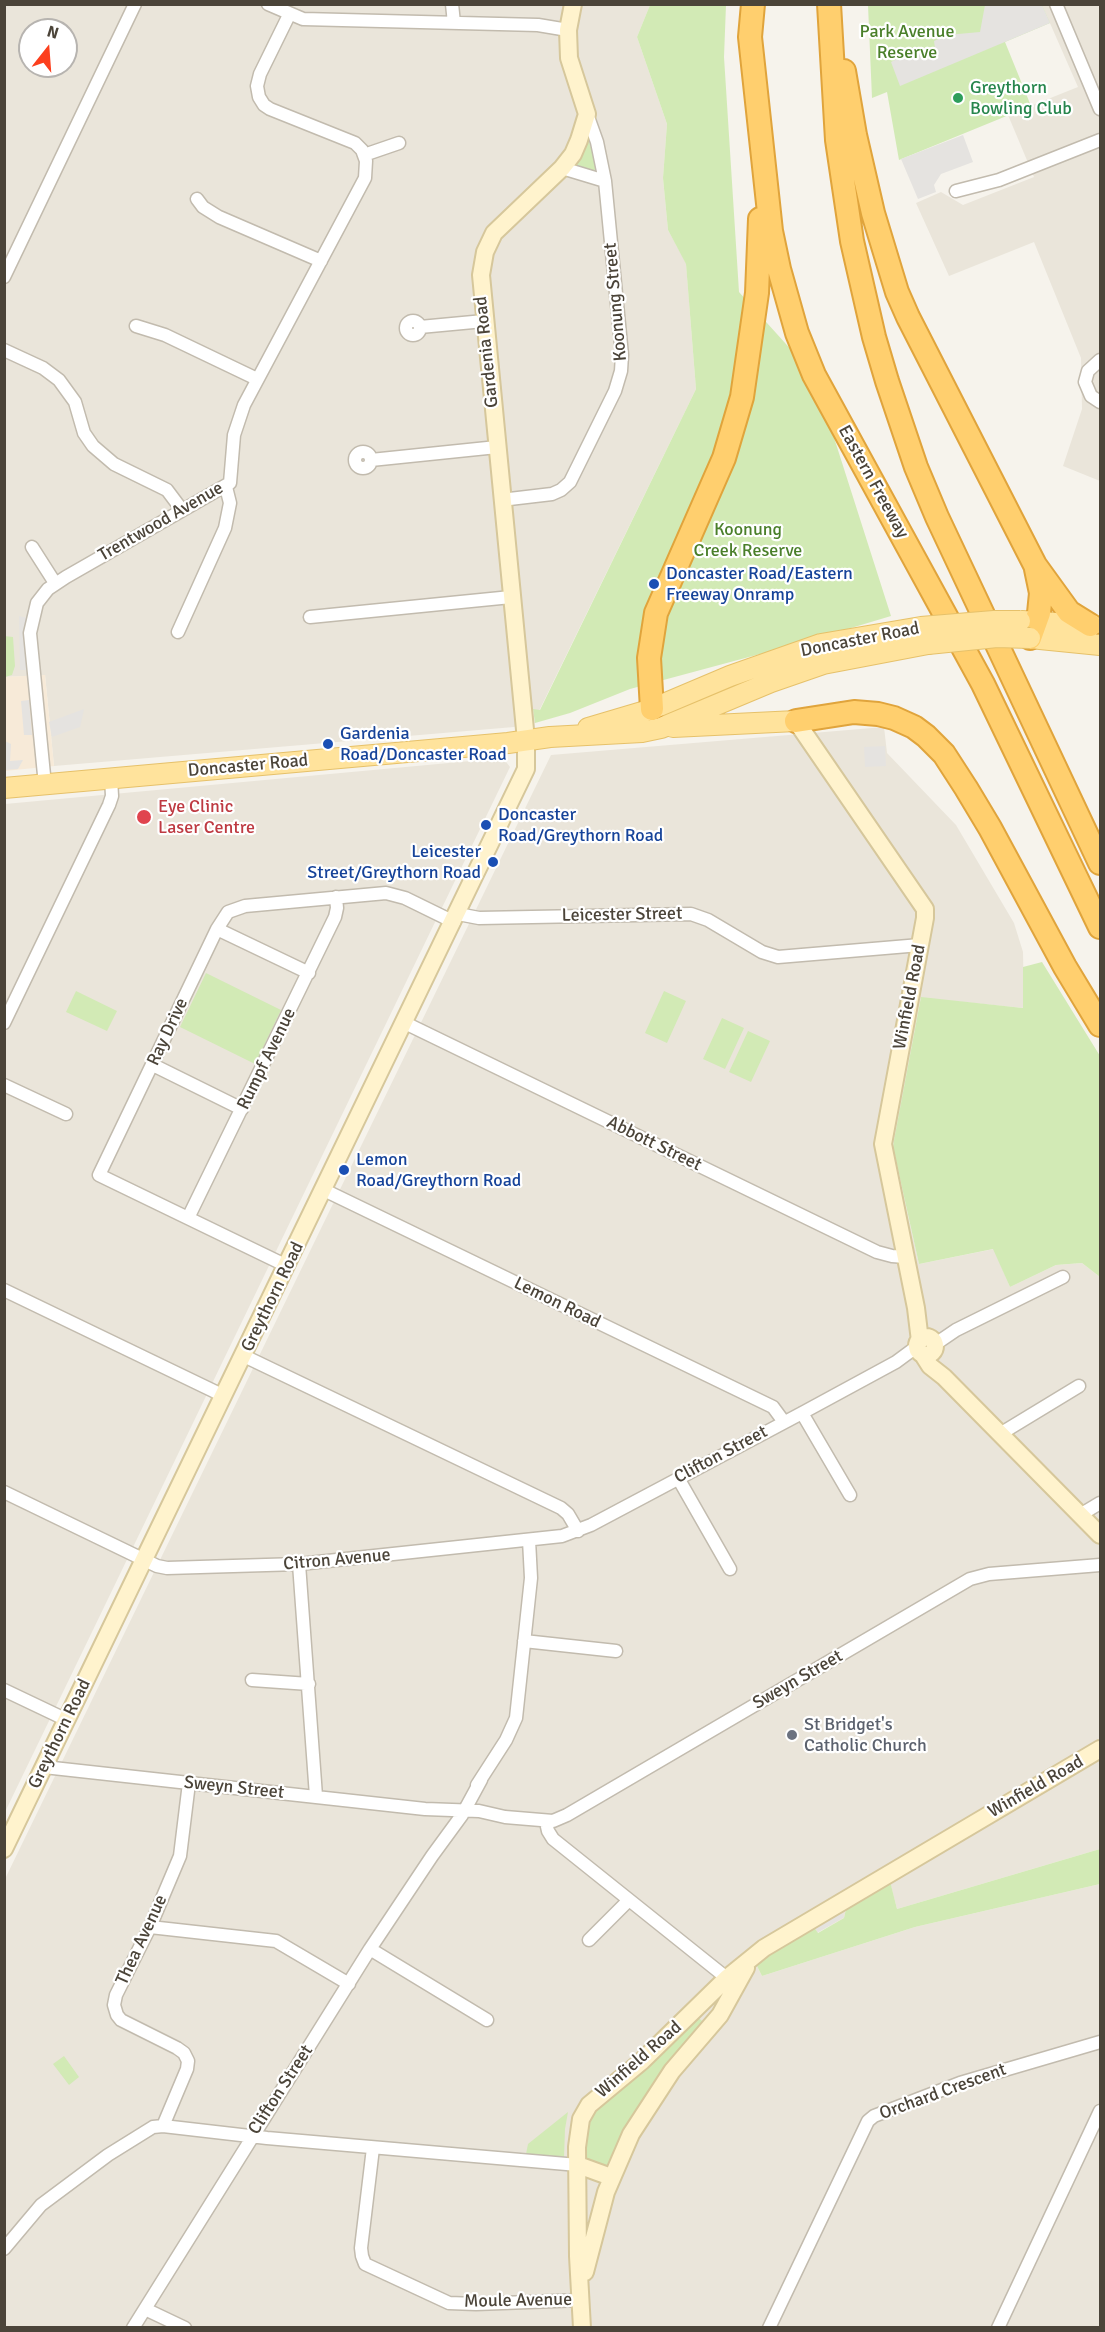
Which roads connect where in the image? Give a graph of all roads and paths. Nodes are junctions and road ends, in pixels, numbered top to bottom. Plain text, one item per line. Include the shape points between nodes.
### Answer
1 (135, 4) edge
2 (268, 4) edge
3 (453, 4) edge
4 (573, 4) edge
5 (753, 4) edge
6 (829, 4) edge
7 (834, 4) edge
8 (1056, 4) edge
9 (289, 15) junction
10 (454, 23) junction
11 (568, 30) junction
12 (1097, 93) edge
13 (1101, 109) edge
14 (587, 114) junction
15 (1101, 131) edge
16 (1096, 141) edge
17 (399, 143) dead end
18 (364, 155) junction
19 (762, 160) junction
20 (562, 168) junction
21 (605, 181) junction
22 (956, 191) dead end
23 (197, 199) dead end
24 (321, 261) junction
25 (4, 277) edge
26 (484, 321) junction
27 (136, 326) dead end
28 (420, 327) dead end
29 (4, 350) edge
30 (1101, 360) edge
31 (257, 379) junction
32 (1101, 402) edge
33 (496, 447) junction
34 (371, 460) dead end
35 (226, 486) junction
36 (214, 493) junction
37 (501, 500) junction
38 (182, 510) junction
39 (226, 522) junction
40 (32, 547) dead end
41 (1035, 565) junction
42 (55, 584) junction
43 (511, 597) junction
44 (310, 616) dead end
45 (1095, 625) edge
46 (1029, 627) junction
47 (178, 632) dead end
48 (1101, 645) edge
49 (657, 718) junction
50 (796, 721) junction
51 (526, 741) junction
52 (111, 778) junction
53 (45, 785) junction
54 (4, 788) edge
55 (1101, 863) edge
56 (336, 897) junction
57 (456, 918) junction
58 (1101, 927) edge
59 (217, 929) junction
60 (920, 945) junction
61 (309, 973) junction
62 (4, 1023) edge
63 (405, 1023) junction
64 (1101, 1025) edge
65 (153, 1065) junction
66 (4, 1085) edge
67 (242, 1109) junction
68 (66, 1114) dead end
69 (324, 1190) junction
70 (188, 1218) junction
71 (906, 1257) junction
72 (287, 1266) junction
73 (1063, 1277) dead end
74 (4, 1290) edge
75 (926, 1346) junction
76 (244, 1356) junction
77 (1079, 1386) dead end
78 (224, 1396) junction
79 (802, 1413) junction
80 (784, 1422) junction
81 (1000, 1434) junction
82 (678, 1478) junction
83 (4, 1492) edge
84 (850, 1495) dead end
85 (1101, 1503) edge
86 (1080, 1515) junction
87 (573, 1533) junction
88 (1101, 1535) edge
89 (536, 1539) junction
90 (145, 1560) junction
91 (299, 1564) junction
92 (1101, 1565) edge
93 (730, 1569) dead end
94 (524, 1641) junction
95 (616, 1651) dead end
96 (252, 1680) dead end
97 (309, 1684) junction
98 (4, 1690) edge
99 (67, 1720) junction
100 (1101, 1749) edge
101 (44, 1767) junction
102 (189, 1783) junction
103 (316, 1796) junction
104 (460, 1812) junction
105 (546, 1822) junction
106 (4, 1849) edge
107 (629, 1900) junction
108 (150, 1927) junction
109 (589, 1940) dead end
110 (370, 1949) junction
111 (732, 1982) junction
112 (349, 1984) junction
113 (487, 2020) dead end
114 (1101, 2042) edge
115 (1101, 2111) edge
116 (163, 2126) junction
117 (252, 2137) junction
118 (373, 2148) junction
119 (578, 2165) junction
120 (611, 2177) junction
121 (4, 2249) edge
122 (581, 2300) junction
123 (145, 2308) junction
124 (133, 2328) edge
125 (185, 2328) edge
126 (582, 2328) edge
127 (769, 2328) edge
128 (998, 2328) edge

1 - 25 street
2 - 9 street
3 - 10 street
4 - 11 street
5 - 19 highway, Eastern Freeway via 750,37
6 - 55 highway via 837,140 852,241 887,381 937,517
7 - 41 highway via 855,135 897,292
8 - 12 street
9 - 10 street via 309,19
9 - 18 street via 258,81 261,102 350,140
10 - 11 street via 538,25
11 - 14 street via 569,58
12 - 13 street
14 - 20 street, Gardenia Road via 576,150
14 - 21 street, Koonung Street
15 - 16 street
16 - 22 street via 999,180
17 - 18 street
18 - 24 street, Trentwood Avenue via 367,166 363,183
19 - 49 highway via 757,293 742,397 732,438 712,490 656,613 649,658
19 - 58 highway, Eastern Freeway via 779,269 814,375 983,684
20 - 21 street
20 - 26 street, Gardenia Road via 505,221 487,246 481,275
21 - 37 street, Koonung Street via 622,355 619,381 575,475 565,487 552,494
23 - 24 street via 219,217
24 - 31 street, Trentwood Avenue
26 - 28 street
26 - 33 street, Gardenia Road
27 - 31 street via 165,335
29 - 38 street via 59,380 75,402 84,433 93,446 114,464 167,490
30 - 32 street via 1085,378 1091,396
31 - 35 street, Trentwood Avenue via 237,424 231,480
33 - 34 street
33 - 37 street, Gardenia Road
35 - 36 street, Trentwood Avenue
35 - 39 street via 230,503
36 - 38 street, Trentwood Avenue
36 - 39 street
37 - 43 street, Gardenia Road
38 - 42 street, Trentwood Avenue
39 - 47 street
40 - 42 street
41 - 45 highway via 1069,612
41 - 46 highway via 1041,593
42 - 53 street, Trentwood Avenue via 37,603 30,633
43 - 44 street
43 - 51 street, Gardenia Road
45 - 46 main road, Doncaster Road
46 - 48 main road, Doncaster Road
46 - 49 main road, Doncaster Road, bridge via 994,621 924,635 821,644 730,676
49 - 50 main road, Doncaster Road
49 - 51 main road, Doncaster Road
50 - 60 street, Winfield Road via 922,902 926,918
50 - 64 highway via 854,712 894,718 914,727 944,754
51 - 52 main road, Doncaster Road
51 - 57 street, Greythorn Road via 526,769
52 - 53 main road, Doncaster Road
52 - 62 street via 110,805
53 - 54 main road, Doncaster Road
56 - 57 street, Ray Drive via 392,894
56 - 59 street, Ray Drive via 238,908 224,916
56 - 61 street, Rumpf Avenue via 335,917
57 - 60 street, Leicester Street via 691,914 778,957
57 - 63 street, Greythorn Road
59 - 61 street
59 - 65 street, Ray Drive
60 - 71 street, Winfield Road via 883,1144
61 - 67 street, Rumpf Avenue
63 - 69 street, Greythorn Road
63 - 71 street, Abbott Street via 877,1252
65 - 67 street
65 - 70 street, Ray Drive via 99,1175
66 - 68 street
67 - 70 street, Rumpf Avenue
69 - 72 street, Greythorn Road
69 - 80 street, Lemon Road via 772,1407
70 - 72 street, Ray Drive
71 - 75 street, Winfield Road
72 - 76 street, Greythorn Road
73 - 75 street, Clifton Street
74 - 78 street
75 - 79 street, Clifton Street
75 - 81 street, Winfield Road via 944,1377
76 - 78 street, Greythorn Road
76 - 87 street via 552,1505
77 - 81 street
78 - 90 street, Greythorn Road
79 - 80 street, Clifton Street
79 - 84 street
80 - 82 street, Clifton Street
81 - 86 street, Winfield Road
82 - 87 street, Clifton Street
82 - 93 street
83 - 90 street, Citron Avenue
85 - 86 street
86 - 88 street, Winfield Road
87 - 89 street, Clifton Street
89 - 91 street, Citron Avenue
89 - 94 street, Clifton Street
90 - 91 street, Citron Avenue via 167,1568
90 - 99 street, Greythorn Road
91 - 97 street
92 - 105 street, Sweyn Street via 976,1577 567,1815
94 - 95 street
94 - 104 street, Clifton Street via 514,1723
96 - 97 street
97 - 103 street
98 - 99 street
99 - 101 street, Greythorn Road
100 - 111 street, Winfield Road via 787,1933 755,1955
101 - 102 street, Sweyn Street
101 - 106 street, Greythorn Road
102 - 103 street, Sweyn Street
102 - 108 street, Thea Avenue via 180,1856
103 - 104 street, Sweyn Street
104 - 105 street, Sweyn Street
104 - 110 street, Clifton Street
105 - 107 street via 553,1839
107 - 109 street
107 - 111 street
108 - 112 street via 276,1941
108 - 116 street, Thea Avenue via 114,2005 121,2020 177,2048 188,2061
110 - 112 street, Clifton Street
110 - 113 street
111 - 119 street, Winfield Road via 589,2105 579,2126
111 - 120 street, Winfield Road via 713,2025 649,2103
112 - 117 street, Clifton Street
114 - 127 street, Orchard Crescent via 960,2083 868,2121
115 - 128 street
116 - 117 street
116 - 121 street via 153,2127 108,2155 41,2205
117 - 118 street
117 - 123 street, Clifton Street
118 - 119 street
118 - 122 street, Moule Avenue via 361,2248 365,2264 449,2303
119 - 120 street
119 - 122 street, Winfield Road
120 - 122 street, Winfield Road via 591,2245
122 - 126 street, Winfield Road
123 - 124 street, Clifton Street
123 - 125 street

